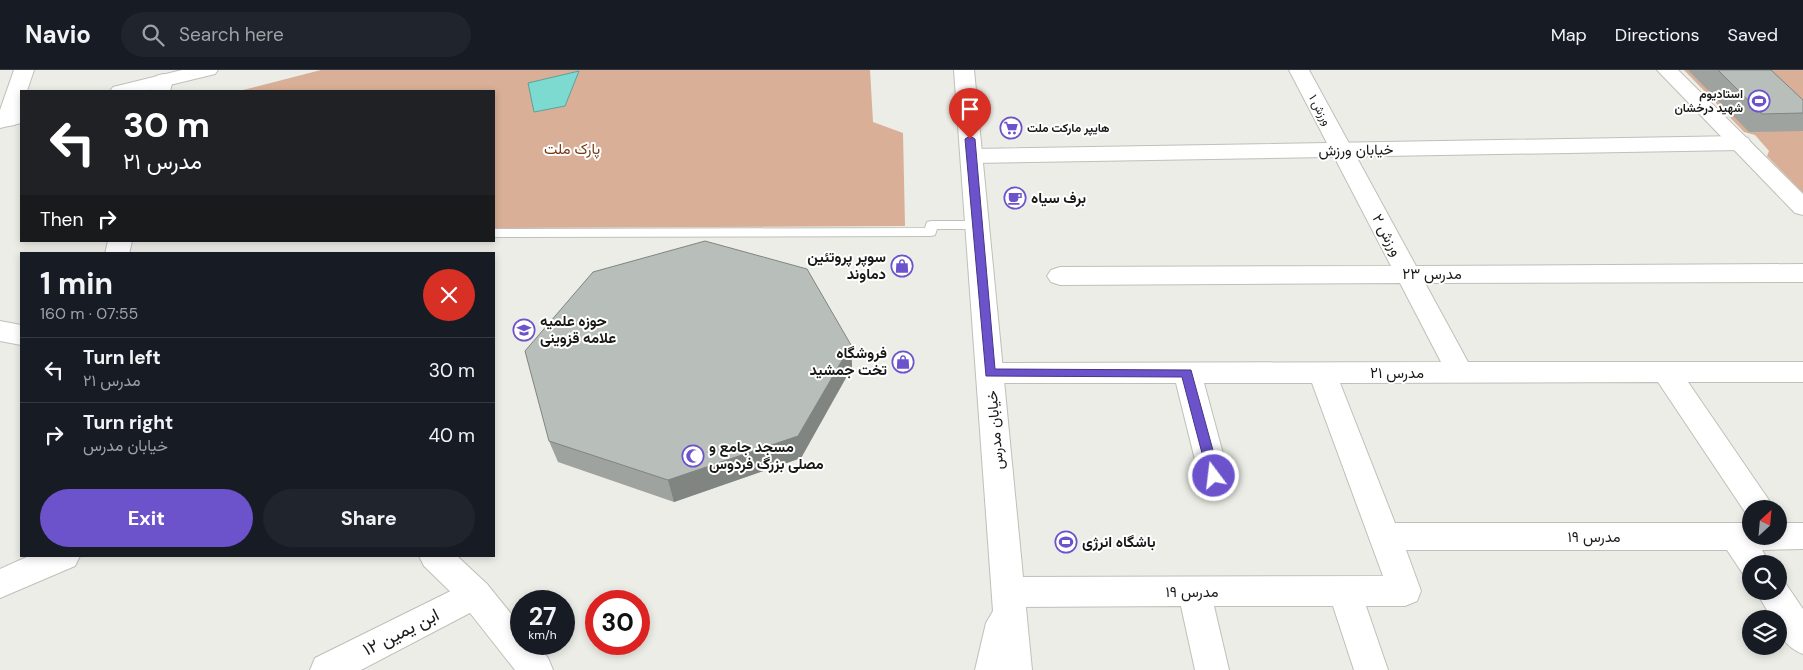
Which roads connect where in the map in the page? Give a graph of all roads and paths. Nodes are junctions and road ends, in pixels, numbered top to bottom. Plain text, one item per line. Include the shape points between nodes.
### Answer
1 (24, 70) edge
2 (208, 70) edge
3 (964, 70) edge
4 (1299, 70) edge
5 (1667, 70) edge
6 (162, 81) edge
7 (124, 90) edge
8 (9, 120) edge
9 (1740, 143) junction
10 (1341, 150) junction
11 (972, 156) junction
12 (1803, 208) edge
13 (978, 225) junction
14 (495, 233) edge
15 (1803, 273) edge
16 (1408, 274) junction
17 (1060, 276) dead end
18 (1460, 372) junction
19 (1666, 372) junction
20 (1803, 372) edge
21 (990, 373) junction
22 (1187, 373) junction
23 (1322, 373) junction
24 (1214, 476) dead end
25 (1754, 500) edge
26 (1736, 536) junction
27 (1742, 536) edge
28 (1788, 536) edge
29 (1803, 536) edge
30 (1384, 537) junction
31 (1748, 555) edge
32 (62, 557) edge
33 (436, 557) edge
34 (0, 584) edge
35 (1345, 591) junction
36 (1009, 592) junction
37 (1194, 592) junction
38 (475, 594) junction
39 (1778, 600) edge
40 (1803, 638) edge
41 (327, 670) edge
42 (536, 670) edge
43 (992, 670) edge
44 (1015, 670) edge
45 (1212, 670) edge
46 (1371, 670) edge

1 - 8 street
2 - 6 street
3 - 11 street, خیابان مدرس
4 - 10 street, ورزش ۱
5 - 9 street
6 - 7 street
9 - 10 street, خیابان ورزش
9 - 12 street
10 - 11 street, خیابان ورزش
10 - 16 street, ورزش ۲
11 - 13 street, خیابان مدرس
13 - 14 lane via 931,225 931,232
13 - 21 street, خیابان مدرس
15 - 16 street, مدرس ۲۳
16 - 17 street, مدرس ۲۳
16 - 18 street, ورزش ۲
18 - 19 street, مدرس ۲۱
18 - 23 street, مدرس ۲۱
19 - 20 street, مدرس ۲۱
19 - 25 street
21 - 22 street, مدرس ۲۱
21 - 36 street, خیابان مدرس
22 - 23 street, مدرس ۲۱
22 - 24 street
23 - 30 street
26 - 27 street, مدرس ۱۹
26 - 30 street, مدرس ۱۹
26 - 31 street
28 - 29 street, مدرس ۱۹
30 - 35 street, مدرس ۱۹ via 1405,591
32 - 34 street
33 - 38 street
35 - 37 street, مدرس ۱۹
35 - 46 street
36 - 37 street, مدرس ۱۹
36 - 43 street
36 - 44 street, خیابان مدرس
37 - 45 street
38 - 41 street, ابن یمین ۱۲
38 - 42 street
39 - 40 street

